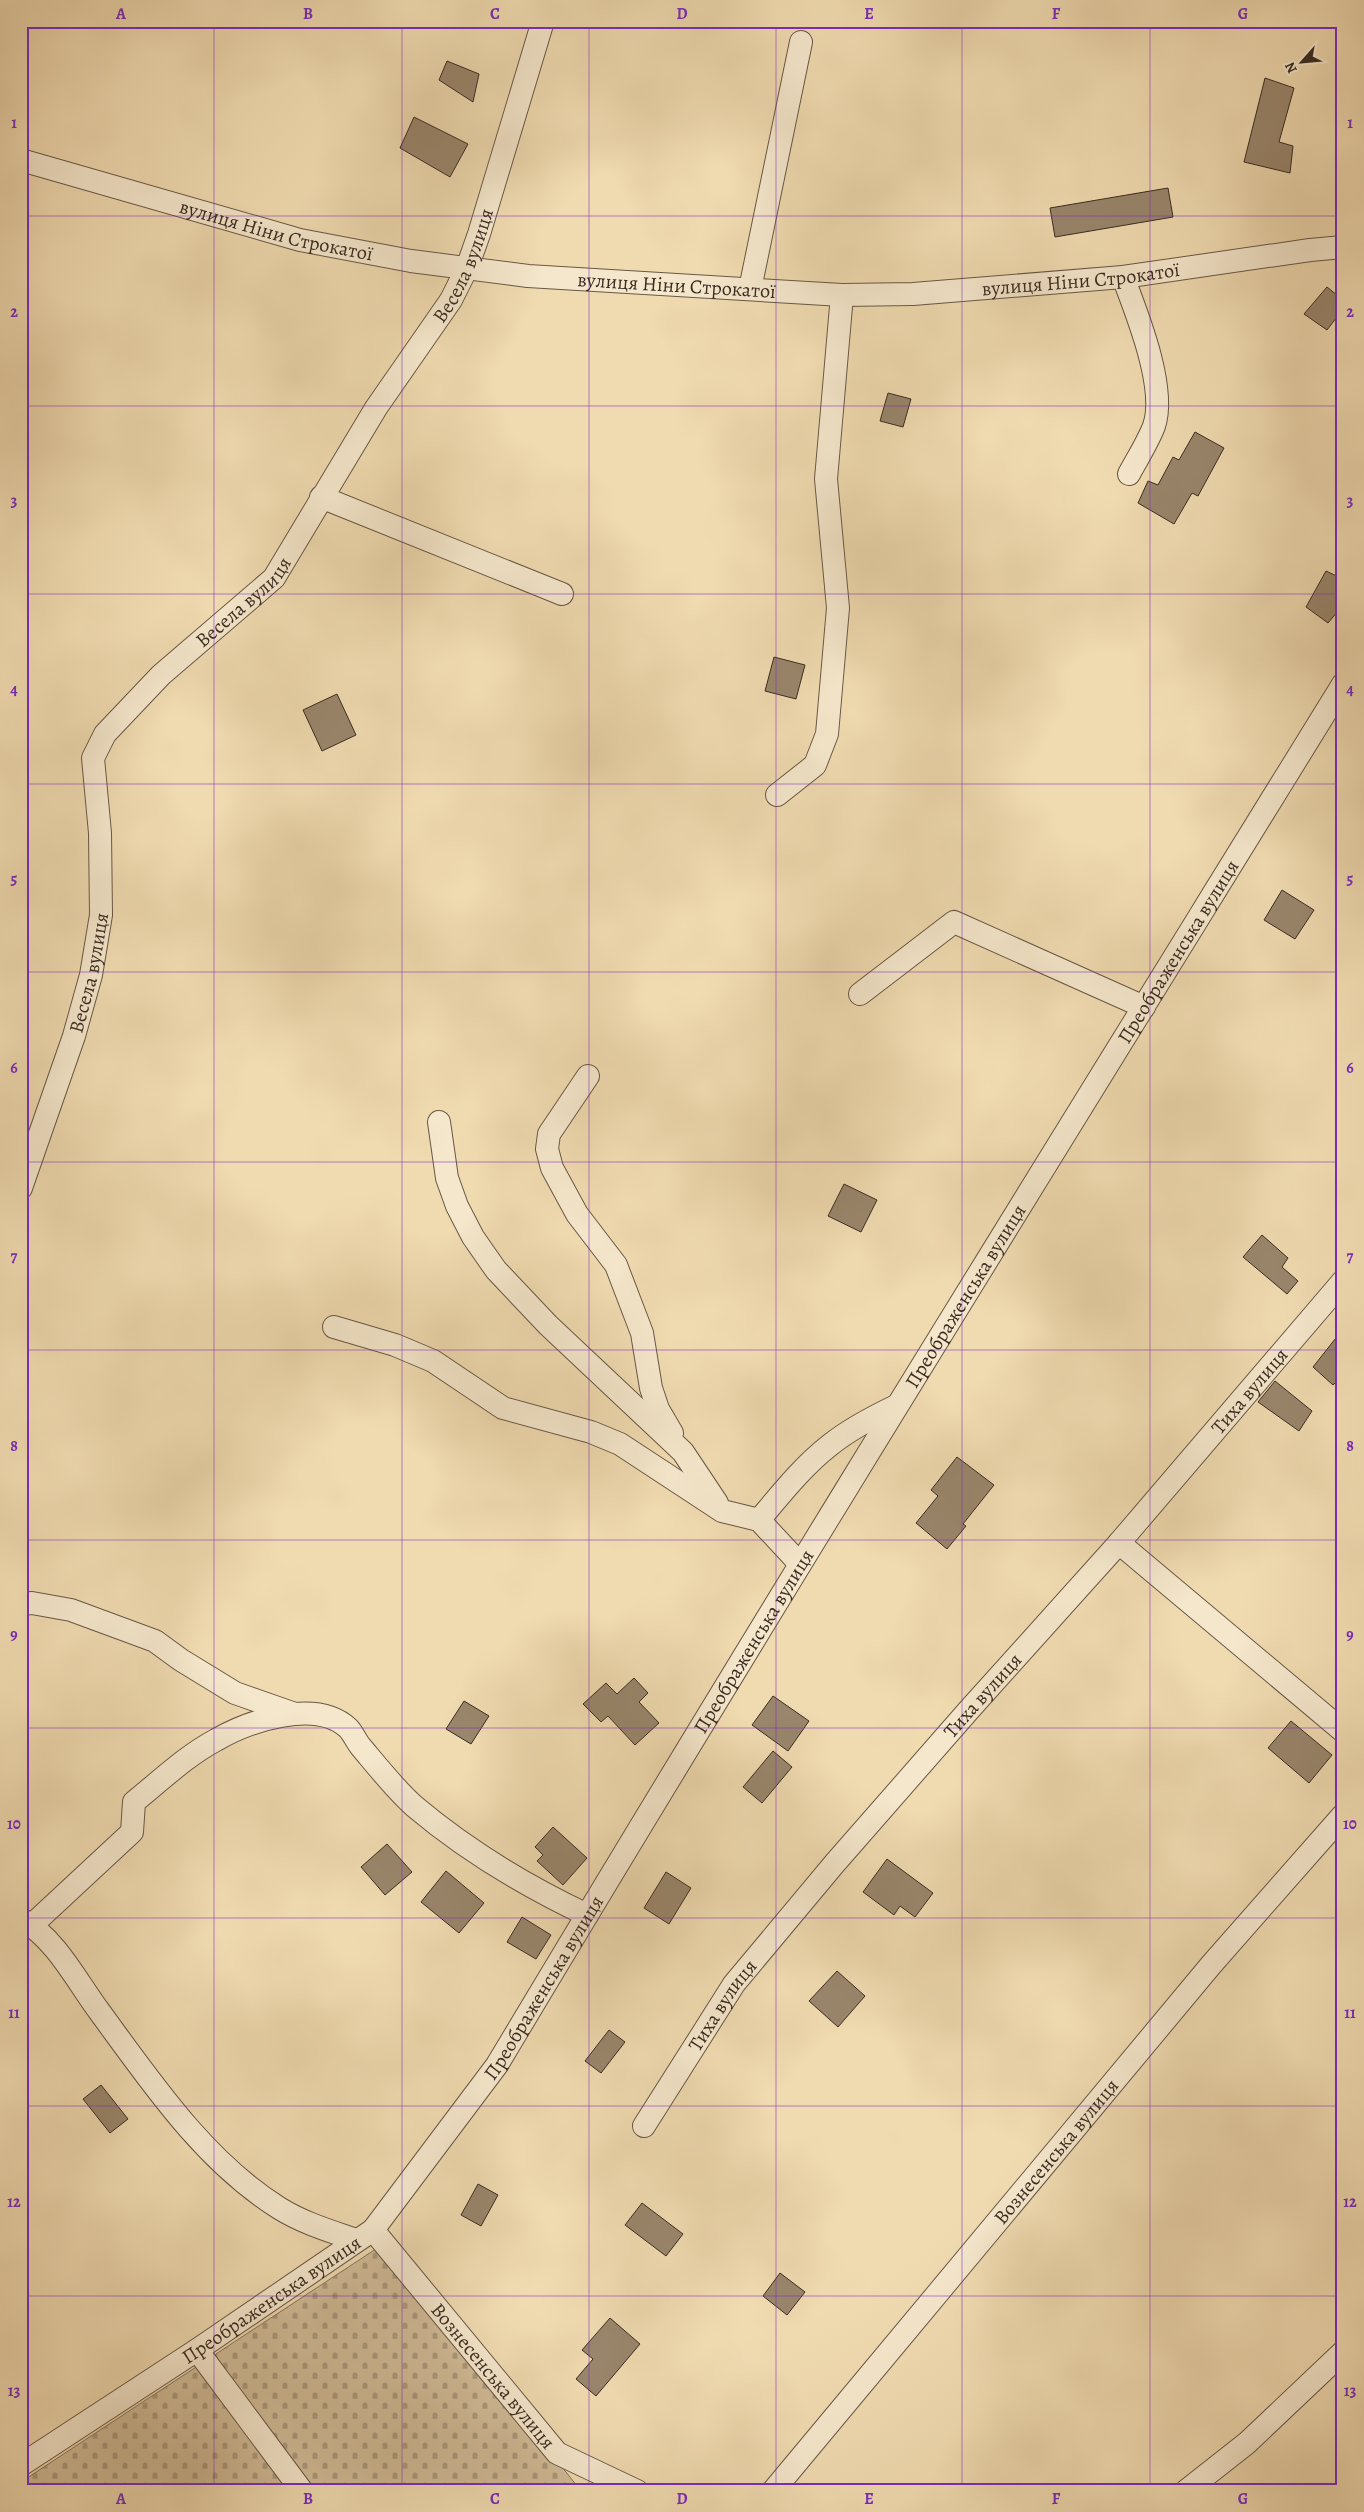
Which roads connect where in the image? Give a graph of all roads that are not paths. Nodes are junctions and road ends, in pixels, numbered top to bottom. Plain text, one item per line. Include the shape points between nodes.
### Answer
1 (542, 21) edge
2 (801, 42) dead end
3 (21, 160) edge
4 (1343, 247) edge
5 (467, 268) junction
6 (1123, 277) junction
7 (750, 290) junction
8 (842, 295) junction
9 (1130, 474) dead end
10 (322, 497) junction
11 (562, 594) dead end
12 (1343, 684) edge
13 (777, 795) dead end
14 (860, 994) dead end
15 (1144, 1007) junction
16 (588, 1076) dead end
17 (438, 1122) dead end
18 (21, 1188) edge
19 (1343, 1282) edge
20 (334, 1327) dead end
21 (896, 1406) junction
22 (683, 1452) junction
23 (722, 1511) junction
24 (759, 1520) junction
25 (1119, 1543) junction
26 (800, 1564) junction
27 (21, 1604) edge
28 (295, 1714) junction
29 (1343, 1731) edge
30 (1343, 1814) edge
31 (587, 1915) junction
32 (26, 1922) edge
33 (644, 2126) dead end
34 (364, 2235) junction
35 (197, 2350) junction
36 (1343, 2352) edge
37 (21, 2465) edge
38 (302, 2491) edge
39 (637, 2491) edge
40 (773, 2491) edge
41 (1186, 2491) edge

1 - 5 street, Весела вулиця
2 - 7 street
3 - 5 street, вулиця Ніни Строкатої via 300,240 410,261
4 - 6 street, вулиця Ніни Строкатої
5 - 7 street, вулиця Ніни Строкатої via 528,276
5 - 10 street, Весела вулиця via 451,300 376,408
6 - 8 street, вулиця Ніни Строкатої via 971,290
6 - 9 street via 1155,376 1157,400 1154,425
7 - 8 street, вулиця Ніни Строкатої
8 - 13 street via 826,478 838,608 827,734 815,765
10 - 11 street
10 - 18 street, Весела вулиця via 274,578 160,675 105,734 93,758 100,833 100,915 92,975
12 - 15 street, Преображенська вулиця
14 - 15 street via 954,922
15 - 21 street, Преображенська вулиця
16 - 22 street via 549,1134 547,1149 552,1168 577,1214 616,1265 642,1333 651,1388 658,1409
17 - 22 street via 447,1178 457,1206 496,1270 548,1326
19 - 25 street, Тиха вулиця
20 - 23 street via 395,1344 433,1361 504,1408 591,1432 620,1444
21 - 24 street via 864,1422 830,1445
21 - 26 street, Преображенська вулиця
22 - 23 street
23 - 24 street
24 - 26 street
25 - 29 street
25 - 33 street, Тиха вулиця via 936,1747 734,1984
26 - 31 street, Преображенська вулиця
27 - 28 street via 71,1610 155,1642 235,1693
28 - 31 street via 325,1714 348,1728 413,1805 479,1854 545,1895
28 - 32 street via 255,1722 216,1740 181,1764 134,1802 132,1832
30 - 40 street, Вознесенська вулиця via 1212,1965
31 - 34 street, Преображенська вулиця via 497,2065
32 - 34 street via 62,1957 162,2096 242,2182 280,2209 317,2227
34 - 35 street, Преображенська вулиця
34 - 39 street, Вознесенська вулиця via 556,2453
35 - 37 street, Преображенська вулиця
35 - 38 street
36 - 41 street via 1246,2443

